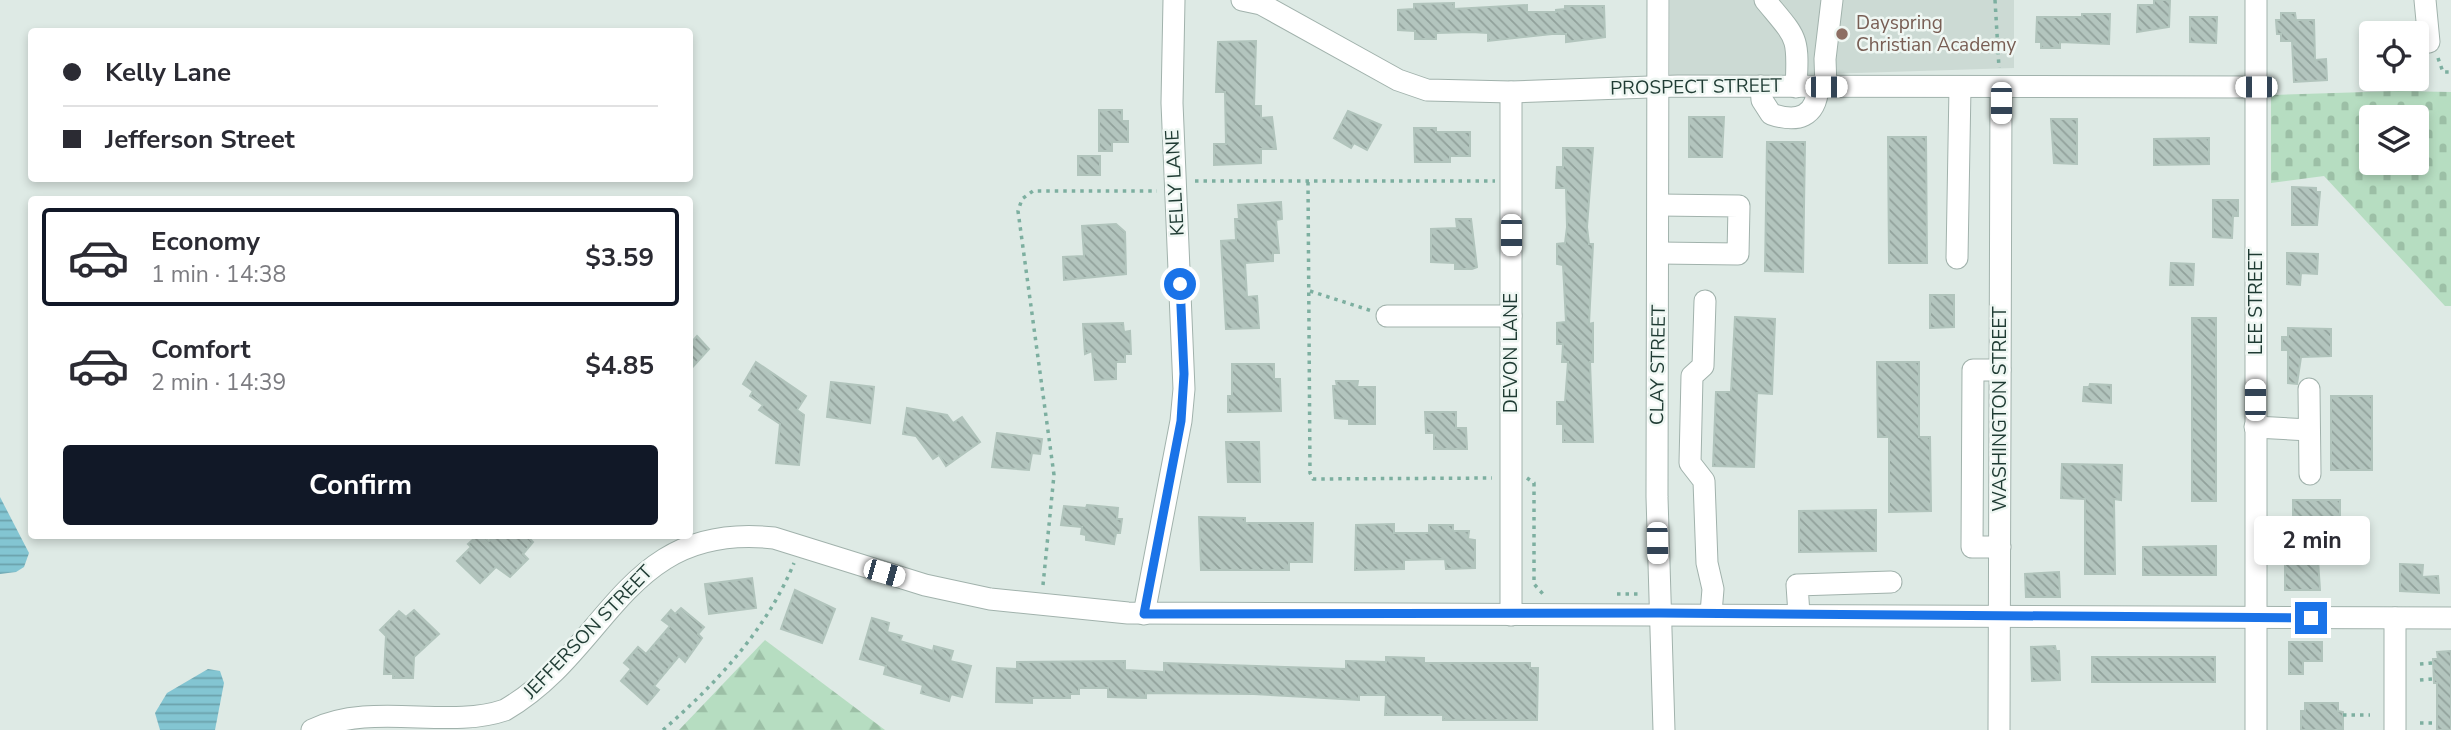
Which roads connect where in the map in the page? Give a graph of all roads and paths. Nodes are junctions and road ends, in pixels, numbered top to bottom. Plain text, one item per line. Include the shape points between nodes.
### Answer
1 (1174, 0) edge
2 (1242, 0) edge
3 (1658, 0) edge
4 (1765, 0) edge
5 (1832, 0) edge
6 (1995, 0) edge
7 (2256, 0) edge
8 (2425, 0) edge
9 (2427, 21) edge
10 (2443, 72) dead end
11 (2451, 72) edge
12 (2000, 80) junction
13 (1659, 86) junction
14 (1761, 86) junction
15 (1796, 87) junction
16 (1822, 87) junction
17 (1959, 87) junction
18 (2256, 87) junction
19 (1511, 92) junction
20 (1511, 180) junction
21 (1308, 182) junction
22 (1175, 184) junction
23 (1659, 205) junction
24 (1659, 253) junction
25 (1957, 258) dead end
26 (1310, 291) junction
27 (1705, 301) dead end
28 (1387, 316) joint
29 (1511, 316) junction
30 (2309, 389) dead end
31 (2255, 426) junction
32 (2309, 430) junction
33 (2310, 474) dead end
34 (1511, 478) junction
35 (802, 545) junction
36 (1891, 582) dead end
37 (1616, 594) dead end
38 (1643, 594) dead end
39 (1546, 595) dead end
40 (1041, 606) junction
41 (1659, 613) junction
42 (1711, 613) junction
43 (1144, 614) junction
44 (1799, 614) junction
45 (1511, 615) junction
46 (2000, 617) junction
47 (2395, 618) junction
48 (2451, 618) edge
49 (2255, 619) junction
50 (2433, 663) dead end
51 (2420, 664) dead end
52 (2434, 679) dead end
53 (2420, 680) dead end
54 (2343, 715) dead end
55 (2370, 715) dead end
56 (2420, 723) dead end
57 (2433, 723) dead end
58 (312, 730) edge
59 (663, 730) edge
60 (1664, 730) edge
61 (1999, 730) edge
62 (2256, 730) edge
63 (2395, 730) edge

1 - 22 street, KELLY LANE
2 - 19 street, PROSPECT STREET via 1261,4 1412,86
3 - 13 street, CLAY STREET
4 - 15 street via 1794,35 1798,47
5 - 16 street
6 - 12 path
7 - 18 street, LEE STREET
8 - 9 street
10 - 11 path
12 - 17 street, PROSPECT STREET
12 - 18 street, PROSPECT STREET
12 - 46 street, WASHINGTON STREET
13 - 14 street, PROSPECT STREET
13 - 19 street, PROSPECT STREET
13 - 23 street, CLAY STREET
14 - 15 street, PROSPECT STREET
14 - 16 street via 1762,100 1771,114 1799,117 1811,112
15 - 16 street, PROSPECT STREET
16 - 17 street, PROSPECT STREET
17 - 25 street
18 - 31 street, LEE STREET
19 - 20 street, DEVON LANE
20 - 21 path
20 - 29 street, DEVON LANE
21 - 22 path
21 - 26 path
22 - 40 path via 1159,191 1033,191 1022,199 1018,211 1054,475
22 - 43 street, KELLY LANE via 1184,389
23 - 24 street, CLAY STREET
23 - 24 street via 1738,206 1738,254
24 - 41 street, CLAY STREET
26 - 28 path
26 - 34 path via 1313,479
27 - 42 street via 1703,366 1692,376 1690,463 1704,481
28 - 29 street
29 - 34 street, DEVON LANE
30 - 32 street
31 - 32 street
31 - 49 street, LEE STREET
32 - 33 street
34 - 39 path via 1533,479 1534,584
34 - 45 street, DEVON LANE
35 - 40 street, JEFFERSON STREET via 925,585
35 - 58 street, JEFFERSON STREET via 750,535 718,538 688,545 659,560 551,674 502,713 455,723 338,721
35 - 59 path via 780,598 763,624
36 - 44 street via 1797,585
37 - 38 path
40 - 43 street, JEFFERSON STREET
41 - 42 street, JEFFERSON STREET
41 - 45 street, JEFFERSON STREET
41 - 60 street, CLAY STREET
42 - 44 street, JEFFERSON STREET
43 - 45 street, JEFFERSON STREET
44 - 46 street, JEFFERSON STREET
46 - 49 street, JEFFERSON STREET
46 - 61 street, WASHINGTON STREET
47 - 48 street, JEFFERSON STREET
47 - 49 street, JEFFERSON STREET
47 - 63 street
49 - 62 street, LEE STREET
50 - 51 path
52 - 53 path
54 - 55 path
56 - 57 path

